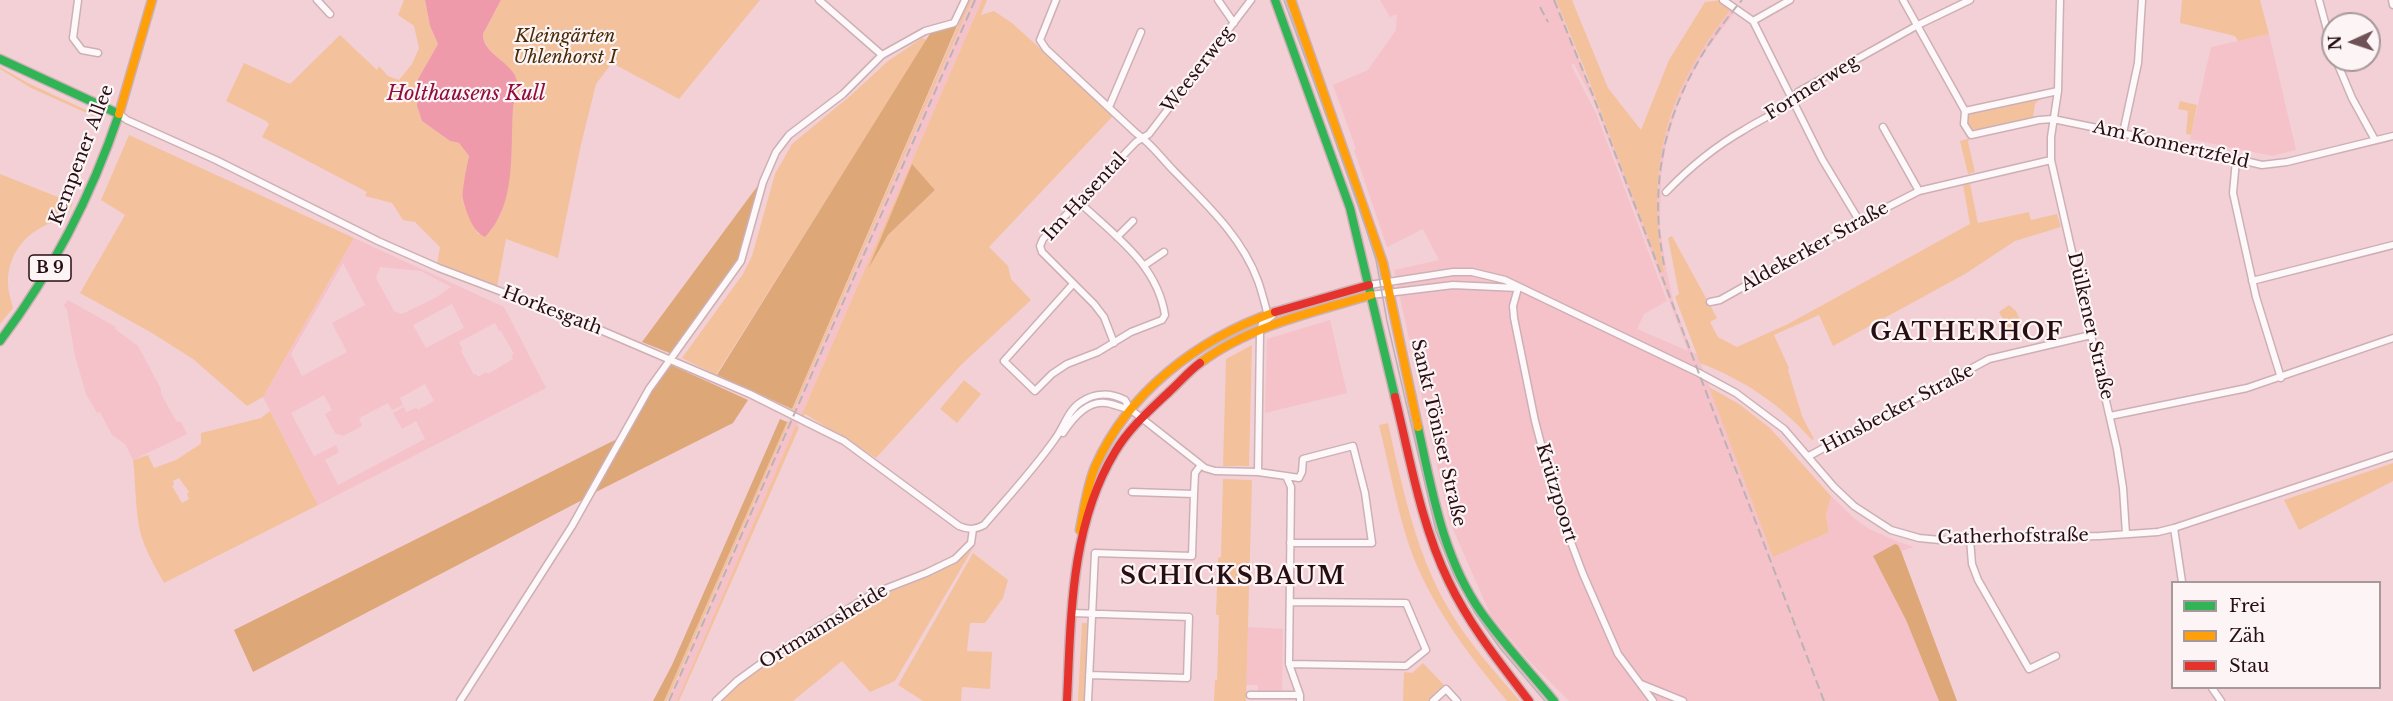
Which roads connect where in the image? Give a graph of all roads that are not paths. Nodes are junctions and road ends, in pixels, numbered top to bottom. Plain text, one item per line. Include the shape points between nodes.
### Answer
1 (78, 0) edge
2 (152, 0) edge
3 (317, 0) edge
4 (819, 0) edge
5 (965, 0) edge
6 (1056, 0) edge
7 (1218, 0) edge
8 (1251, 0) edge
9 (1275, 0) edge
10 (1290, 0) edge
11 (1723, 0) edge
12 (1790, 0) edge
13 (1903, 0) edge
14 (1970, 0) edge
15 (2060, 0) edge
16 (2142, 0) edge
17 (2392, 0) edge
18 (2393, 5) edge
19 (330, 14) dead end
20 (1753, 21) junction
21 (1234, 23) junction
22 (1918, 25) junction
23 (1141, 32) dead end
24 (98, 53) dead end
25 (882, 55) junction
26 (0, 59) edge
27 (2341, 72) edge
28 (2058, 91) junction
29 (1792, 100) junction
30 (1109, 107) junction
31 (1965, 111) junction
32 (118, 114) junction
33 (2053, 119) junction
34 (1883, 127) dead end
35 (2123, 133) junction
36 (2393, 136) edge
37 (1142, 138) junction
38 (2375, 140) junction
39 (2052, 159) junction
40 (2236, 160) junction
41 (1920, 191) junction
42 (1666, 192) dead end
43 (1079, 202) junction
44 (1133, 221) dead end
45 (1860, 222) junction
46 (1117, 237) junction
47 (2393, 245) edge
48 (1164, 252) dead end
49 (1145, 265) junction
50 (2252, 281) junction
51 (1073, 284) junction
52 (1369, 285) junction
53 (1389, 286) junction
54 (1518, 288) junction
55 (1371, 295) junction
56 (1710, 302) dead end
57 (1272, 314) junction
58 (1260, 332) junction
59 (2091, 334) junction
60 (2393, 338) edge
61 (0, 341) edge
62 (1114, 343) junction
63 (671, 359) junction
64 (2281, 378) junction
65 (1130, 410) junction
66 (2110, 416) junction
67 (1140, 418) junction
68 (2393, 455) edge
69 (1809, 456) junction
70 (1201, 465) junction
71 (1258, 472) junction
72 (1286, 476) junction
73 (1132, 492) dead end
74 (1194, 494) junction
75 (2175, 528) junction
76 (973, 529) junction
77 (2126, 534) junction
78 (1970, 539) junction
79 (1290, 543) junction
80 (2182, 581) edge
81 (1074, 589) junction
82 (1290, 602) junction
83 (1072, 613) junction
84 (1091, 614) junction
85 (2056, 656) dead end
86 (1289, 664) junction
87 (1089, 675) junction
88 (1641, 684) junction
89 (1250, 695) dead end
90 (1300, 698) edge
91 (1550, 700) edge
92 (460, 701) edge
93 (716, 701) edge
94 (1067, 701) edge
95 (1088, 701) edge
96 (1432, 701) edge
97 (1457, 701) edge
98 (1529, 701) edge
99 (1653, 701) edge
100 (1683, 701) edge

1 - 24 street via 73,38 82,50
2 - 32 main road, Kempener Allee
3 - 19 street
4 - 25 street
5 - 25 street via 954,24 925,31
6 - 30 street via 1040,40
7 - 21 street
8 - 21 street, Weeserweg
9 - 52 main road, Sankt Töniser Straße via 1334,159
10 - 53 main road, Sankt Töniser Straße via 1370,221
11 - 20 street
12 - 20 street
13 - 22 street
14 - 22 street, Formerweg
15 - 28 street, Dülkener Straße
16 - 35 street via 2138,63
17 - 18 street
20 - 29 street
21 - 37 street, Weeserweg
22 - 29 street, Formerweg via 1798,92
22 - 31 street
23 - 30 street
25 - 63 street via 843,94 789,135 776,152 763,182 741,261
26 - 32 main road
27 - 38 street
28 - 31 street
28 - 33 street, Dülkener Straße
29 - 42 street, Formerweg via 1698,160
29 - 45 street
30 - 37 street
31 - 33 street, Am Konnertzfeld via 1964,124 1971,135
32 - 61 main road, Kempener Allee / B 9 via 72,232 21,315
32 - 63 street, Horkesgath via 378,241
33 - 35 street, Am Konnertzfeld
33 - 39 street, Dülkener Straße
34 - 41 street
35 - 40 street, Am Konnertzfeld
36 - 38 street, Am Konnertzfeld
37 - 43 street, Im Hasental
37 - 57 street via 1210,207 1237,241
38 - 40 street, Am Konnertzfeld via 2287,162 2262,165
39 - 41 street, Aldekerker Straße
39 - 59 street, Dülkener Straße
40 - 50 street via 2233,193
41 - 45 street, Aldekerker Straße
43 - 46 street
43 - 51 street, Im Hasental via 1042,239 1040,246
44 - 46 street
45 - 56 street, Aldekerker Straße
46 - 49 street
47 - 50 street
48 - 49 street
49 - 62 street via 1165,315
50 - 64 street
51 - 62 street, Im Hasental via 1104,317
51 - 62 street via 1004,361 1035,391 1067,364
52 - 53 street
52 - 55 main road, Sankt Töniser Straße
52 - 57 main road
53 - 54 street, Gatherhofstraße
53 - 54 street, Gatherhofstraße via 1441,273 1468,272 1505,280
53 - 55 street, Gatherhofstraße
53 - 91 main road, Sankt Töniser Straße via 1446,543 1481,612
54 - 69 street, Gatherhofstraße via 1736,393 1784,429
54 - 88 street, Krützpoort via 1514,318 1557,505 1618,654
55 - 58 main road
55 - 98 main road, Sankt Töniser Straße via 1424,518 1440,564 1480,637
57 - 58 street
57 - 65 main road via 1243,324 1181,359
58 - 67 main road via 1205,358
58 - 71 street
59 - 66 street, Dülkener Straße
59 - 69 street, Hinsbecker Straße via 1989,359
60 - 64 street
63 - 76 street, Horkesgath via 833,435 959,526
63 - 92 street via 649,389 572,526
64 - 66 street
65 - 67 street, Ortmannsheide
65 - 76 street, Ortmannsheide via 1125,400 1116,396 1094,396 1078,403 1057,438 984,525
65 - 81 main road via 1109,440 1090,480 1074,558
66 - 77 street, Dülkener Straße via 2123,488
67 - 70 street, Ortmannsheide
67 - 81 main road via 1114,453 1098,489
68 - 75 street, Gatherhofstraße
69 - 78 street, Gatherhofstraße via 1854,506 1891,530 1919,538
70 - 71 street via 1215,471
70 - 74 street via 1195,473
71 - 72 street
72 - 79 street via 1291,487
72 - 79 street via 1299,478 1303,459 1353,446 1372,543
73 - 74 street
74 - 84 street via 1192,556 1095,554
75 - 77 street, Gatherhofstraße
75 - 80 street
76 - 93 street, Ortmannsheide via 971,543 954,559 844,610 770,657
77 - 78 street, Gatherhofstraße
78 - 85 street via 1978,580 2029,669
79 - 82 street
81 - 83 main road
82 - 86 street
82 - 86 street via 1406,603 1426,650 1406,666
83 - 84 street
83 - 94 main road
84 - 87 street
84 - 87 street via 1189,617 1187,678
86 - 90 street
87 - 95 street
88 - 99 street, Krützpoort
88 - 100 street
89 - 90 street
96 - 97 street via 1446,689

